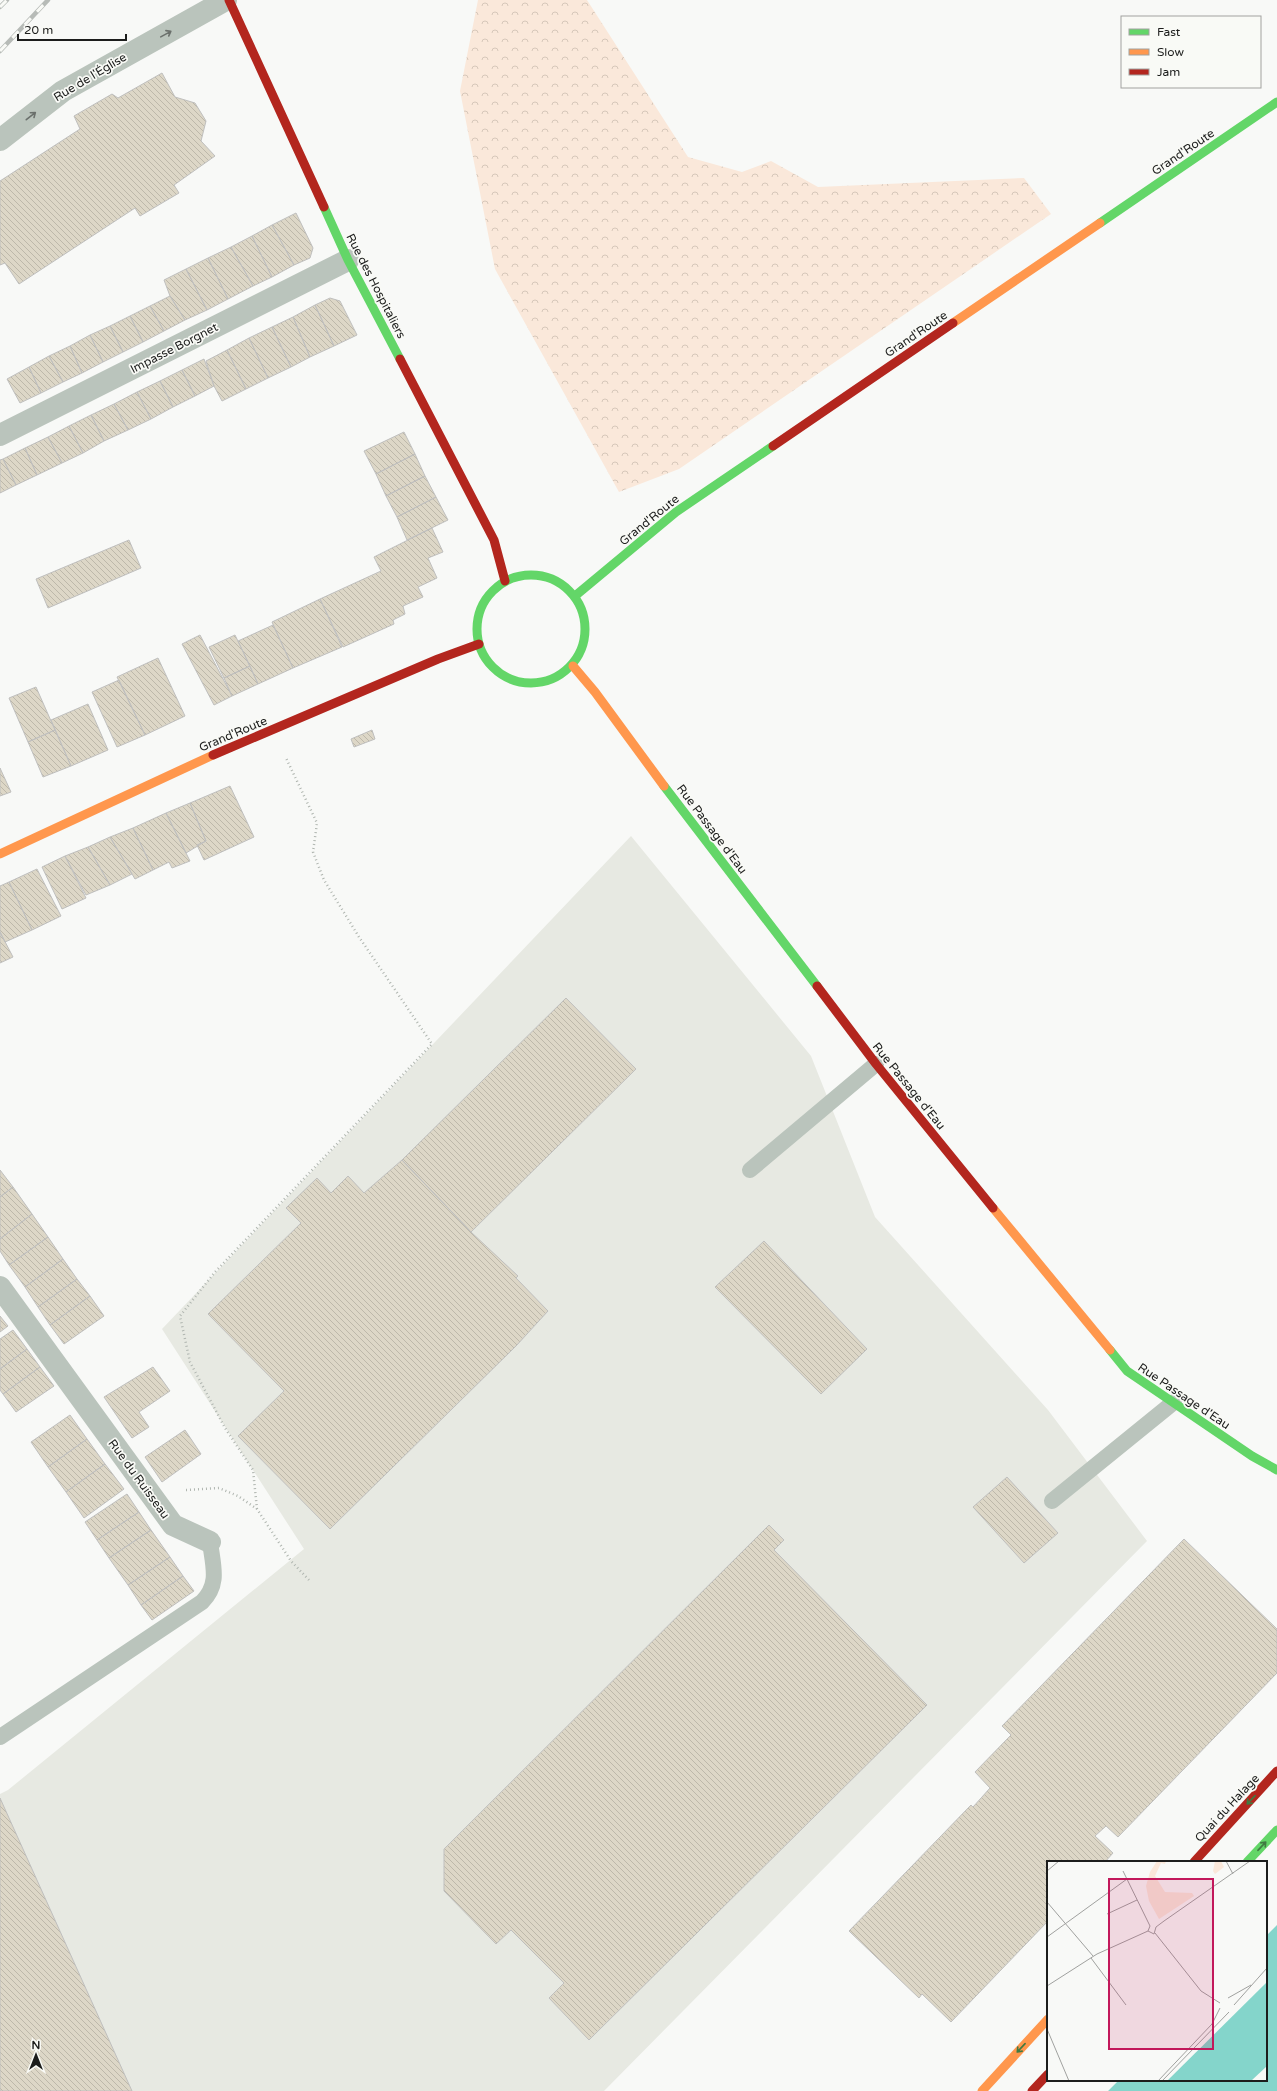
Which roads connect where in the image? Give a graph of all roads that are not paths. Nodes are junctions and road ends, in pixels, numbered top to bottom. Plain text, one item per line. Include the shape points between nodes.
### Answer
1 (227, 0) edge
2 (1277, 102) edge
3 (0, 140) edge
4 (348, 260) junction
5 (0, 435) edge
6 (506, 581) junction
7 (575, 596) junction
8 (479, 644) junction
9 (573, 666) junction
10 (0, 854) edge
11 (876, 1064) junction
12 (750, 1170) dead end
13 (0, 1287) edge
14 (1174, 1402) junction
15 (1277, 1470) edge
16 (1052, 1501) dead end
17 (210, 1542) joint
18 (0, 1737) edge
19 (1277, 1771) edge
20 (1277, 1830) edge
21 (1195, 1861) edge
22 (1248, 1861) edge
23 (1047, 2020) edge
24 (1047, 2075) edge
25 (982, 2091) edge
26 (1032, 2091) edge

3 -> 1 street, Rue de l'Église via 63,91
1 - 4 street, Rue des Hospitaliers
2 - 7 street, Grand'Route via 676,512
4 - 5 street, Impasse Borgnet
4 - 6 street, Rue des Hospitaliers via 494,540
6 - 7 street via 520,576 550,578 564,585
6 - 8 street via 484,602 477,629
7 - 9 street via 585,619 584,644
8 - 9 street via 488,662 502,675 519,682 539,683 557,678
8 - 10 street, Grand'Route via 438,658 207,758
9 - 11 street, Rue Passage d'Eau
11 - 12 lane
11 - 14 street, Rue Passage d'Eau via 1127,1371
13 - 17 street, Rue du Ruisseau via 173,1525
14 - 15 street, Rue Passage d'Eau via 1252,1456
14 - 16 lane
17 - 18 lane, Rue du Ruisseau via 214,1579 210,1593 202,1602
19 -> 21 street, Quai du Halage
22 -> 20 street
23 -> 25 street
24 - 26 street

